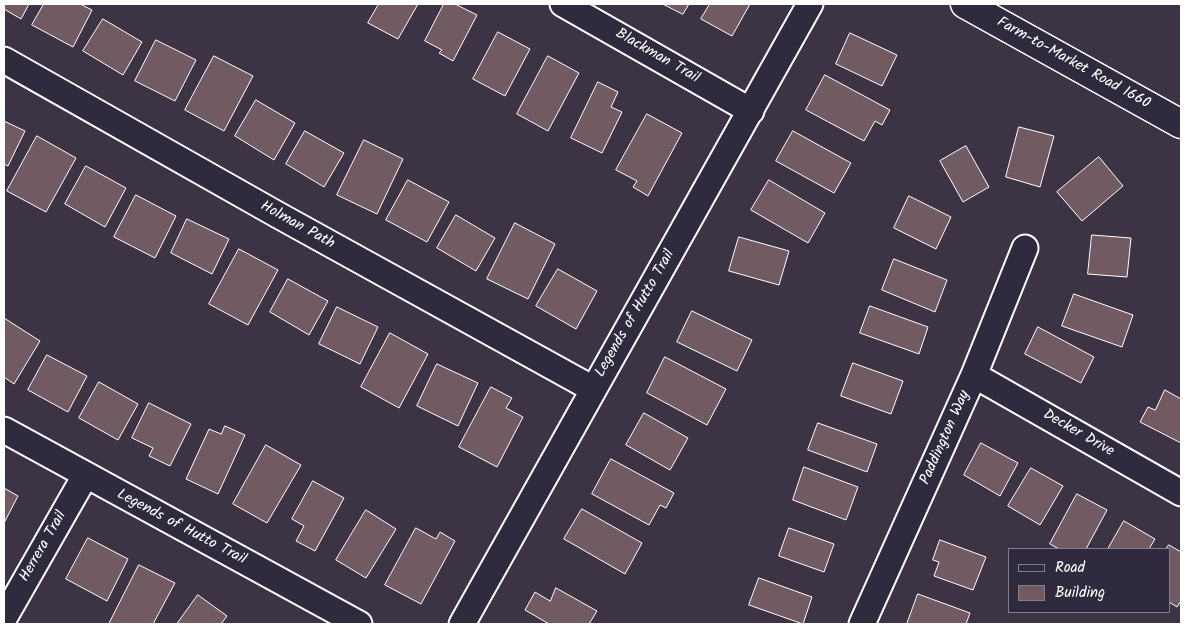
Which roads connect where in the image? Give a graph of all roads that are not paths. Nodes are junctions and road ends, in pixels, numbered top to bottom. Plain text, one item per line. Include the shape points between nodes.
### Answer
1 (563, 4) edge
2 (810, 4) edge
3 (965, 4) edge
4 (4, 60) edge
5 (751, 111) junction
6 (1181, 124) edge
7 (1025, 248) dead end
8 (974, 375) junction
9 (592, 389) junction
10 (4, 430) edge
11 (85, 476) junction
12 (1181, 493) edge
13 (4, 618) edge
14 (359, 624) edge
15 (462, 624) edge
16 (862, 624) edge

1 - 5 street, Blackman Trail
2 - 5 street, Legends of Hutto Trail
3 - 6 main road, Farm-to-Market Road 1660
4 - 9 street, Holman Path
5 - 9 street, Legends of Hutto Trail
7 - 8 street, Paddington Way
8 - 12 street, Decker Drive
8 - 16 street, Paddington Way
9 - 15 street, Legends of Hutto Trail
10 - 11 street, Legends of Hutto Trail
11 - 13 street, Herrera Trail
11 - 14 street, Legends of Hutto Trail

